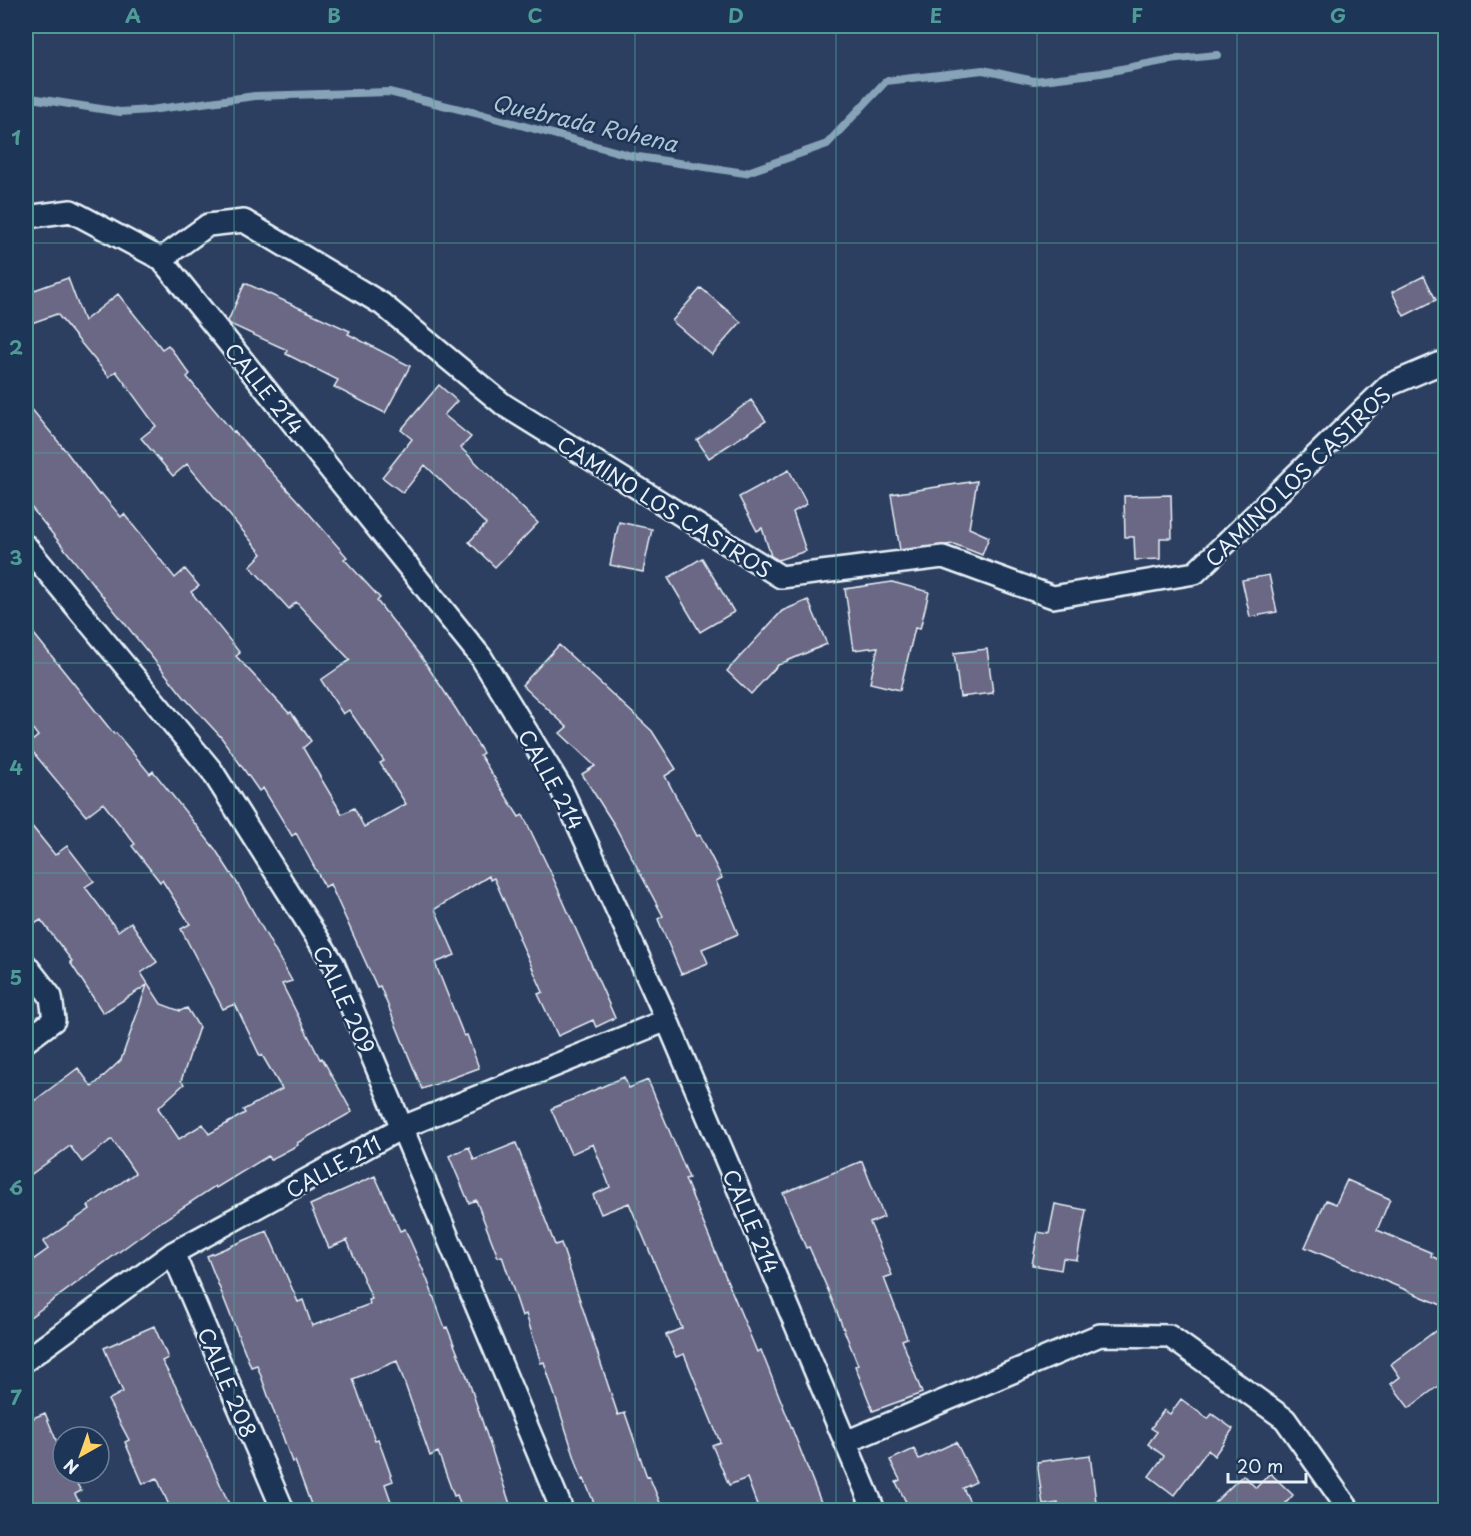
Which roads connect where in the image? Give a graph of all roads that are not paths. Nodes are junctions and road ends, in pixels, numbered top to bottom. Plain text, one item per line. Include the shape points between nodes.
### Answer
1 (26, 217) edge
2 (161, 259) junction
3 (1446, 361) edge
4 (26, 546) edge
5 (26, 965) edge
6 (666, 1020) junction
7 (26, 1041) edge
8 (403, 1127) junction
9 (173, 1253) junction
10 (26, 1360) edge
11 (846, 1442) junction
12 (283, 1510) edge
13 (562, 1510) edge
14 (874, 1510) edge
15 (1348, 1510) edge

1 - 2 street, CALLE 214 via 71,211
2 - 3 street, CAMINO LOS CASTROS via 208,225 244,221 382,304 504,405 781,577 943,557 1053,597 1195,573 1389,385
2 - 6 street, CALLE 214 via 481,657 560,786
4 - 8 street, CALLE 209 via 212,771 333,963
5 - 7 street via 51,998 54,1020
6 - 8 street, CALLE 211
6 - 11 street, CALLE 214
8 - 9 street, CALLE 211
8 - 13 street, CALLE 209
9 - 10 street, CALLE 211
9 - 12 street, CALLE 208
11 - 14 street, CALLE 214
11 - 15 street via 1100,1335 1169,1336 1285,1419

